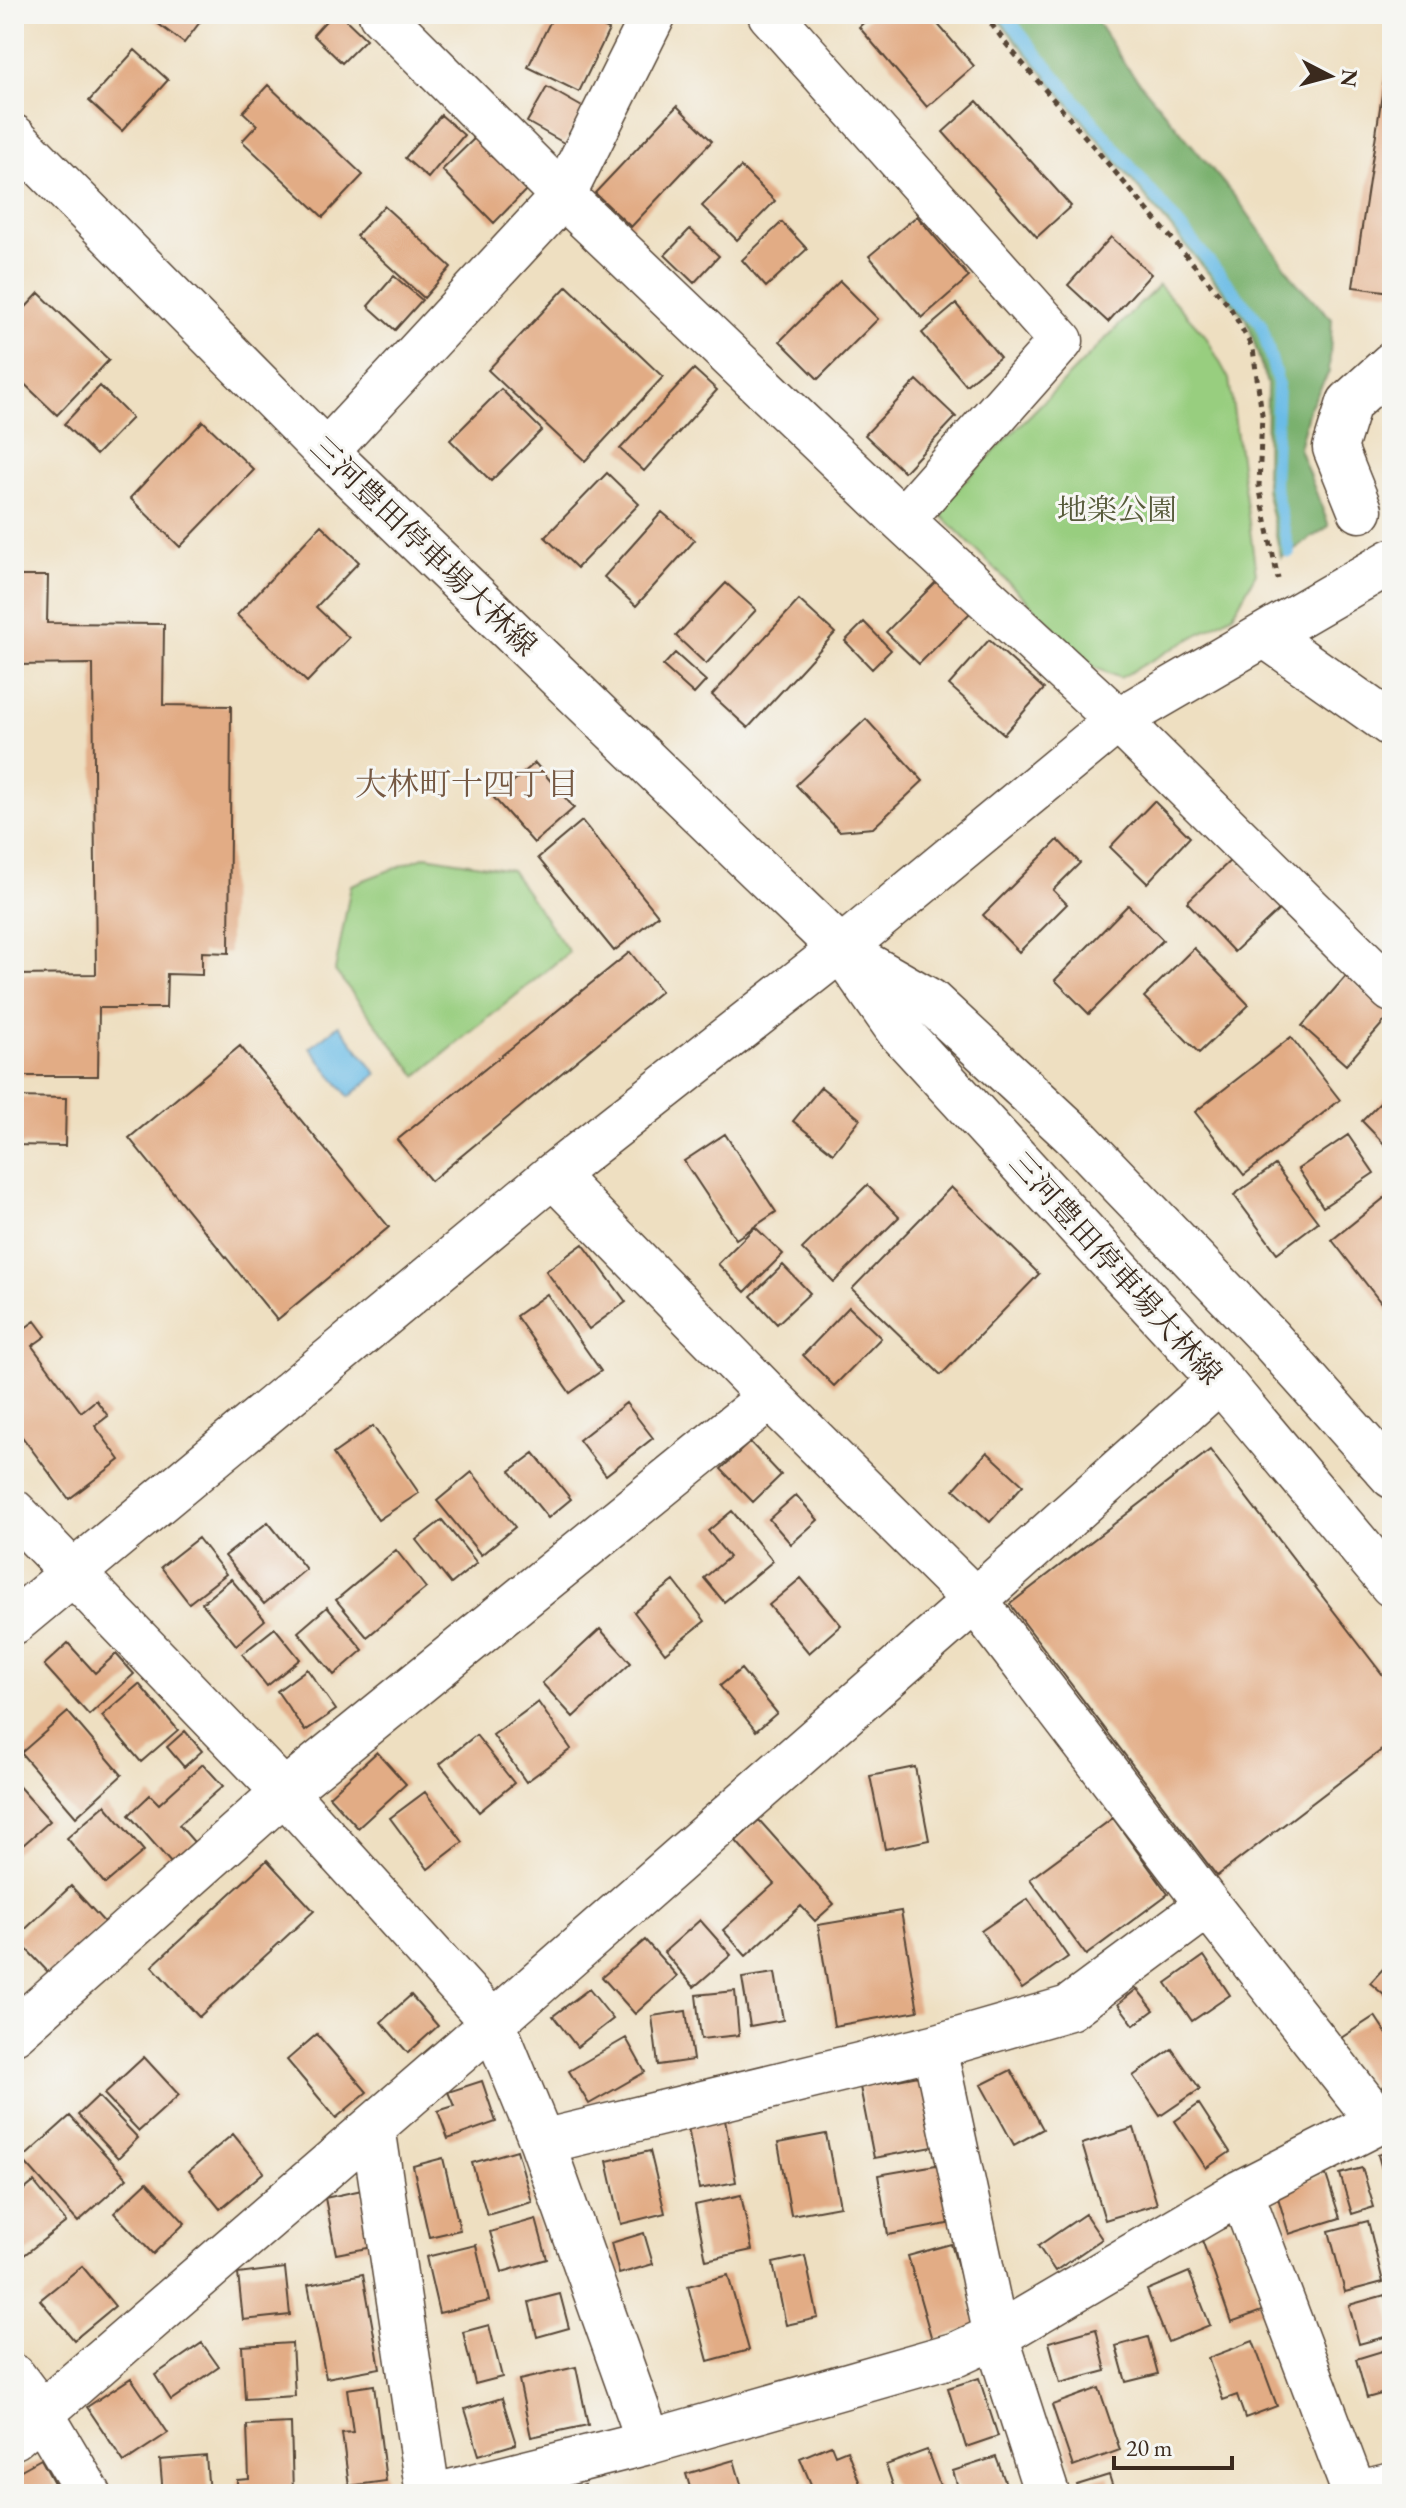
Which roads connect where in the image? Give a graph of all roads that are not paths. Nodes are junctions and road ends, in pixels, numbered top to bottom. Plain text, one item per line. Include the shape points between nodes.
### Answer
1 (381, 14) edge
2 (654, 14) edge
3 (770, 14) edge
4 (14, 137) edge
5 (563, 196) junction
6 (1392, 364) edge
7 (326, 452) junction
8 (1360, 510) dead end
9 (902, 520) junction
10 (1392, 561) edge
11 (1266, 636) junction
12 (1118, 720) junction
13 (1392, 725) edge
14 (841, 949) junction
15 (1392, 990) edge
16 (553, 1175) junction
17 (1220, 1380) junction
18 (770, 1397) junction
19 (1392, 1476) edge
20 (14, 1512) edge
21 (73, 1573) junction
22 (1392, 1585) edge
23 (975, 1600) junction
24 (14, 1622) edge
25 (284, 1792) junction
26 (1208, 1905) junction
27 (493, 2023) junction
28 (14, 2032) edge
29 (934, 2047) junction
30 (1385, 2120) edge
31 (373, 2127) junction
32 (542, 2142) junction
33 (1241, 2192) junction
34 (996, 2336) junction
35 (14, 2377) edge
36 (28, 2425) edge
37 (649, 2442) junction
38 (1392, 2485) edge
39 (506, 2486) edge
40 (89, 2494) edge
41 (428, 2494) edge
42 (442, 2494) edge
43 (1047, 2494) edge
44 (1355, 2494) edge

1 - 5 street
2 - 5 street
3 - 9 street via 1061,341
4 - 7 street, 三河豊田停車場大林線
5 - 7 street
5 - 9 street
6 - 8 street via 1349,403 1335,448
7 - 14 street, 三河豊田停車場大林線
9 - 12 street
10 - 11 street
11 - 12 street
11 - 13 street
12 - 14 street
12 - 15 street
14 - 16 street
14 - 17 street, 三河豊田停車場大林線 via 898,1030
14 - 19 street, 三河豊田停車場大林線 via 930,1001 1075,1136 1271,1340
16 - 18 street
16 - 21 street
17 - 22 street, 三河豊田停車場大林線
17 - 23 street
18 - 23 street
18 - 25 street
20 - 21 street
21 - 24 street
21 - 25 street
23 - 26 street
23 - 27 street
25 - 27 street
25 - 28 street
26 - 29 street via 1069,2008
26 - 30 street
27 - 31 street
27 - 32 street
29 - 32 street
29 - 34 street
30 - 33 street
31 - 36 street
31 - 41 street
32 - 37 street
33 - 34 street
33 - 44 street
34 - 37 street via 957,2354
34 - 43 street
35 - 36 street
36 - 40 street
37 - 39 street
38 - 44 street
39 - 42 street

